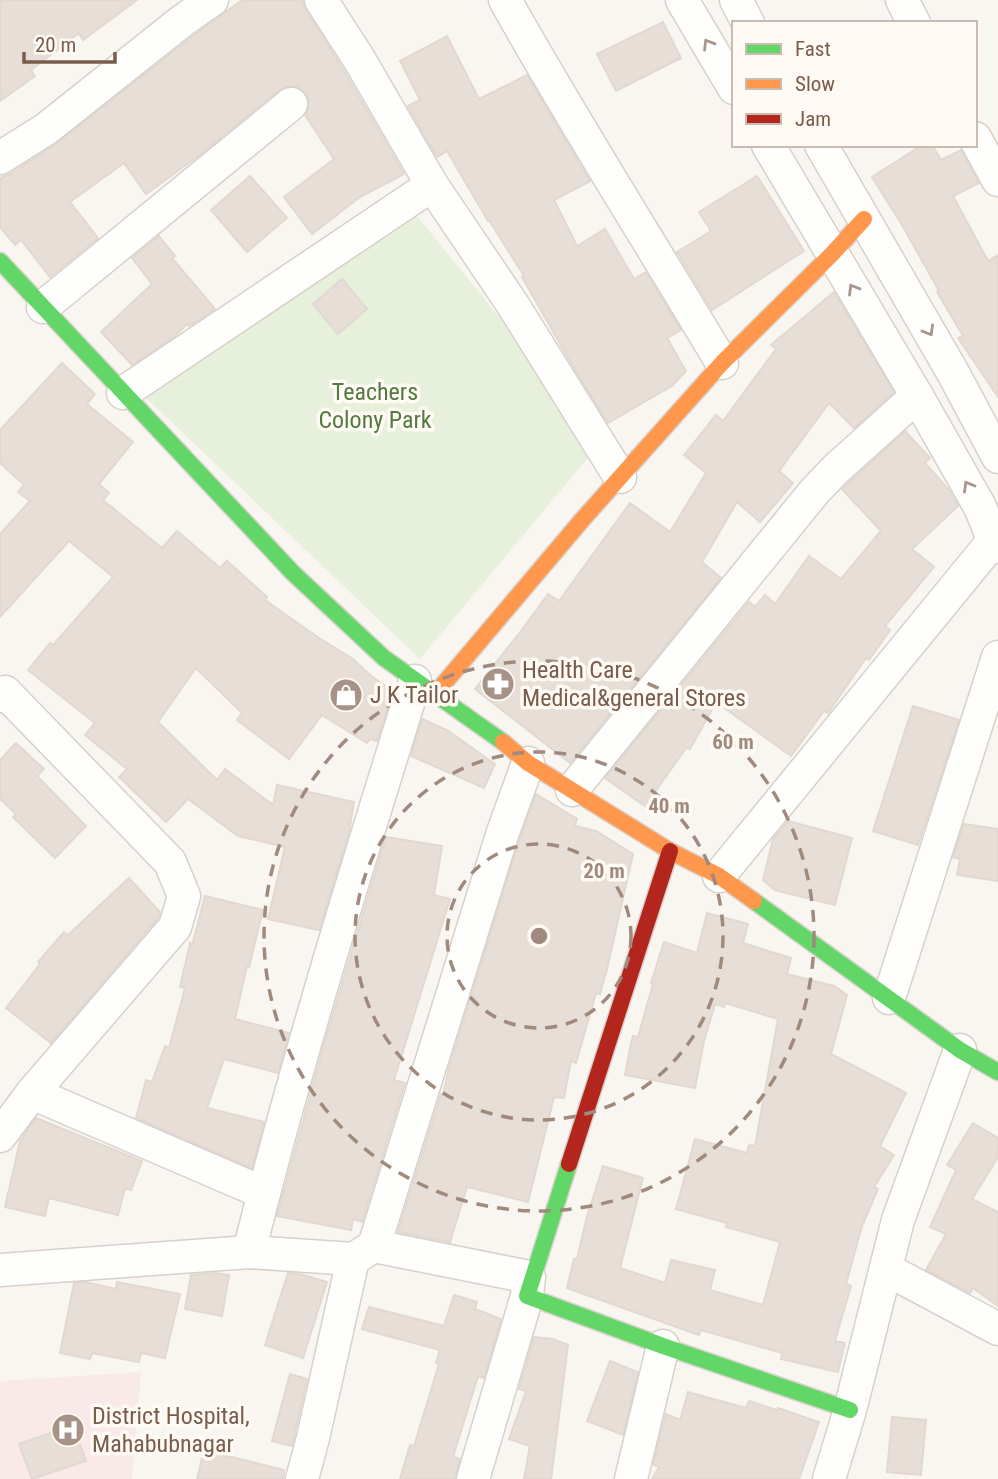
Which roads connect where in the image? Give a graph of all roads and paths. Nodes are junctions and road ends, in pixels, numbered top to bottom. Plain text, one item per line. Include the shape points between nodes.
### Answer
1 (212, 0) edge
2 (321, 0) edge
3 (505, 0) edge
4 (682, 0) edge
5 (736, 0) edge
6 (902, 0) edge
7 (747, 21) edge
8 (913, 21) edge
9 (732, 85) edge
10 (291, 104) dead end
11 (977, 142) edge
12 (769, 147) edge
13 (822, 147) edge
14 (0, 158) edge
15 (998, 180) edge
16 (432, 185) junction
17 (864, 219) junction
18 (832, 254) junction
19 (0, 261) edge
20 (43, 307) junction
21 (722, 363) junction
22 (123, 393) junction
23 (917, 396) junction
24 (998, 457) edge
25 (620, 477) junction
26 (997, 541) edge
27 (998, 657) edge
28 (425, 688) junction
29 (2, 692) edge
30 (528, 764) junction
31 (572, 790) junction
32 (670, 851) junction
33 (719, 876) junction
34 (889, 998) junction
35 (960, 1050) junction
36 (998, 1072) edge
37 (32, 1093) junction
38 (0, 1136) edge
39 (264, 1193) junction
40 (249, 1252) junction
41 (364, 1252) junction
42 (886, 1269) junction
43 (0, 1270) edge
44 (527, 1296) junction
45 (998, 1329) edge
46 (663, 1346) junction
47 (850, 1410) junction
48 (302, 1479) edge
49 (473, 1479) edge
50 (631, 1479) edge
51 (830, 1479) edge

1 - 14 street via 46,129
2 - 16 street
3 - 21 street
9 -> 4 street
5 - 7 street
6 - 8 street
10 - 20 street
11 - 15 street
12 - 18 street
13 - 17 street
16 - 22 street
16 - 25 street
17 - 18 street
17 -> 24 street
18 - 21 street
23 -> 18 street
19 - 20 street
20 - 22 street
21 - 25 street
22 - 28 street via 293,573 384,658
26 -> 23 street
23 - 31 street via 814,492
25 - 28 street
26 - 33 street
27 - 34 street
28 - 30 street
28 - 39 street via 323,979
29 - 37 street via 170,862 184,896 175,928
30 - 31 street
30 - 41 street
31 - 32 street
32 - 33 street
32 - 44 street
33 - 34 street
34 - 35 street
35 - 36 street
35 - 42 street via 898,1220
37 - 38 street
37 - 39 street
39 - 40 street
40 - 41 street
40 - 43 street
41 - 44 street via 529,1277
41 - 48 street
42 - 45 street
42 - 47 street
44 - 46 street
44 - 49 street
46 - 47 street
46 - 50 street
47 - 51 street

